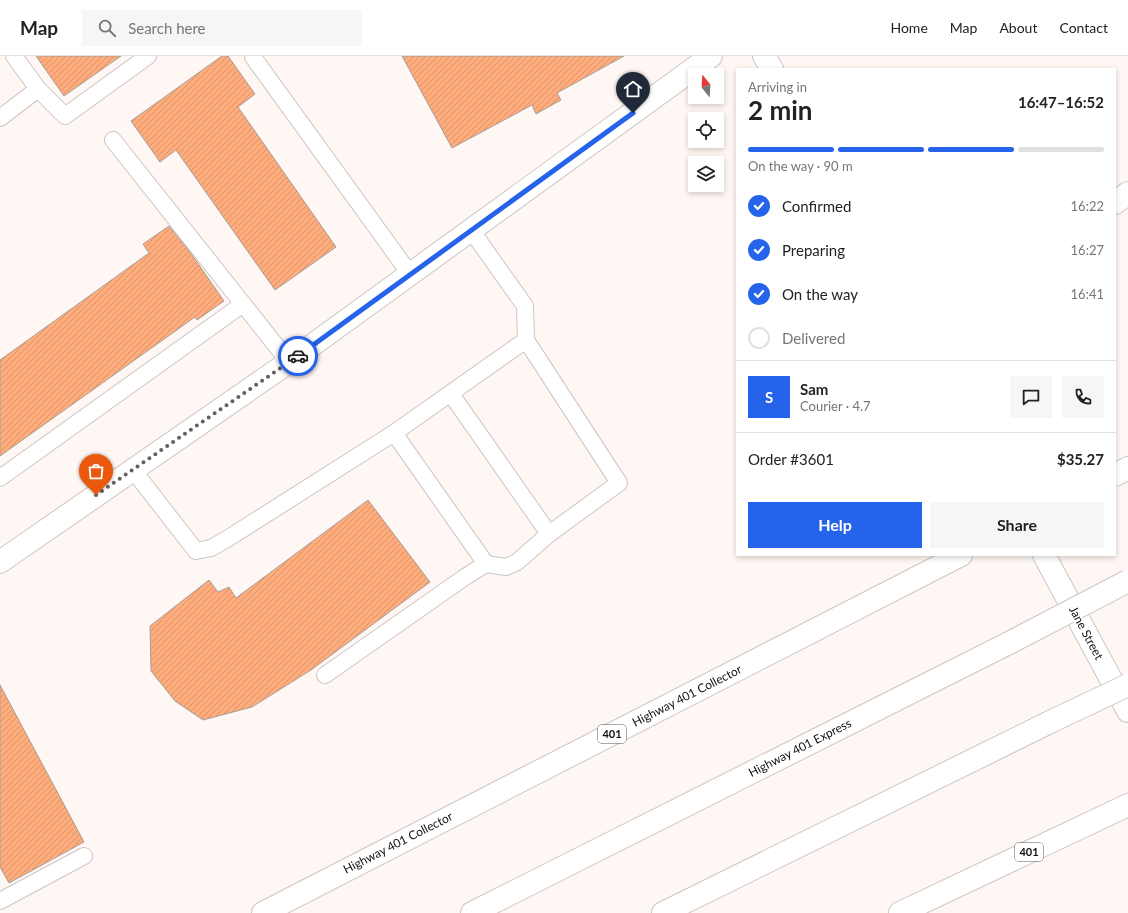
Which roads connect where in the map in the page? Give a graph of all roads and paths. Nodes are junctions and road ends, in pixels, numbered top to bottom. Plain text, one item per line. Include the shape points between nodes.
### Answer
1 (14, 56) edge
2 (148, 56) edge
3 (711, 56) edge
4 (764, 56) edge
5 (253, 57) dead end
6 (771, 68) edge
7 (38, 89) junction
8 (0, 118) edge
9 (113, 140) dead end
10 (1128, 193) edge
11 (1116, 202) edge
12 (470, 230) junction
13 (410, 274) junction
14 (243, 304) junction
15 (526, 340) junction
16 (289, 362) junction
17 (451, 394) junction
18 (394, 433) junction
19 (1128, 468) edge
20 (133, 470) junction
21 (1116, 474) edge
22 (0, 478) edge
23 (549, 534) junction
24 (959, 556) edge
25 (1045, 556) edge
26 (0, 562) edge
27 (486, 564) junction
28 (1128, 581) edge
29 (325, 675) dead end
30 (1128, 685) edge
31 (1128, 711) edge
32 (1119, 809) edge
33 (84, 856) dead end
34 (0, 901) edge
35 (263, 913) edge
36 (472, 913) edge
37 (663, 913) edge
38 (900, 913) edge

1 - 7 lane
2 - 7 lane via 64,116
3 - 12 main road
4 - 6 main road
5 - 13 lane
7 - 8 lane
9 - 14 lane
10 - 11 main road
12 - 13 main road
12 - 15 lane via 525,306
13 - 16 main road
14 - 16 lane
14 - 22 lane
15 - 17 lane
15 - 23 lane via 619,483
16 - 20 main road
17 - 18 lane
17 - 23 lane
18 - 20 lane via 228,539 211,548 196,551
18 - 27 lane
19 - 21 main road
20 - 26 main road
23 - 27 lane via 517,562 506,567
24 - 35 main road, Highway 401 Collector / 401
25 - 31 main road, Jane Street
27 - 29 lane
28 - 36 main road, Highway 401 Express, bridge
30 - 37 main road, bridge
32 - 38 main road, 401
33 - 34 lane

